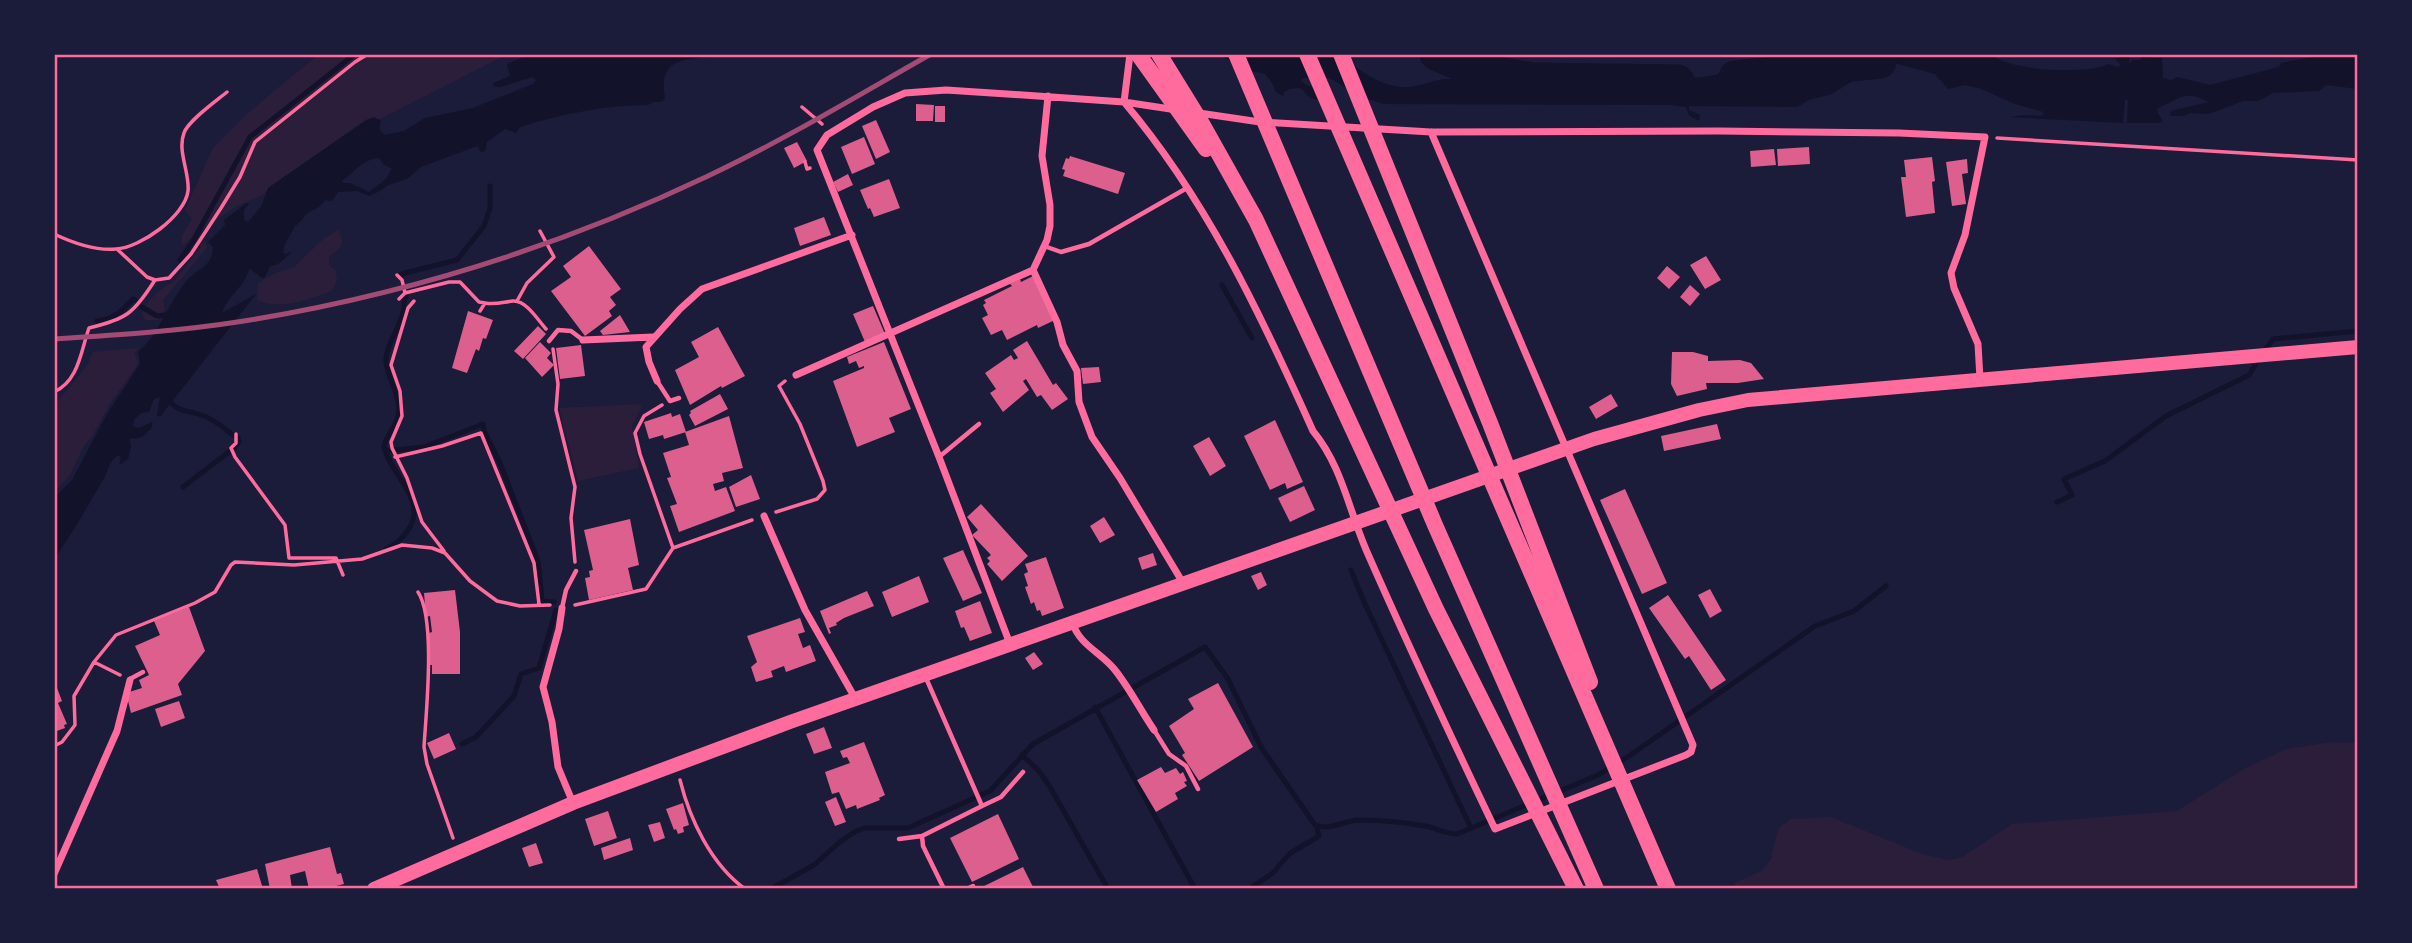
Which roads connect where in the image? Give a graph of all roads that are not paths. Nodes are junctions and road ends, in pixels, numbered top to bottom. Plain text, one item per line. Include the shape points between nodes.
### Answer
1 (1130, 54) edge
2 (1138, 54) edge
3 (1159, 54) edge
4 (1237, 54) edge
5 (1307, 54) edge
6 (1341, 54) edge
7 (1048, 96) junction
8 (1124, 102) junction
9 (1432, 132) junction
10 (1187, 188) junction
11 (1255, 220) junction
12 (852, 236) junction
13 (1044, 246) junction
14 (1034, 270) junction
15 (891, 335) junction
16 (653, 337) junction
17 (551, 338) road end
18 (583, 340) joint
19 (2358, 346) edge
20 (796, 375) road end
21 (1980, 379) junction
22 (657, 381) joint
23 (679, 398) dead end
24 (979, 424) dead end
25 (1567, 449) junction
26 (939, 457) junction
27 (764, 516) road end
28 (1357, 522) junction
29 (576, 571) road end
30 (1182, 583) junction
31 (562, 608) joint
32 (1072, 621) junction
33 (1010, 644) junction
34 (143, 672) dead end
35 (924, 674) junction
36 (130, 680) joint
37 (855, 698) junction
38 (1154, 730) joint
39 (1023, 772) dead end
40 (1198, 789) dead end
41 (573, 803) junction
42 (982, 806) junction
43 (1633, 806) junction
44 (922, 836) junction
45 (899, 839) dead end
46 (54, 874) edge
47 (1574, 885) edge
48 (374, 889) edge
49 (944, 889) edge
50 (1596, 889) edge
51 (1668, 889) edge

1 - 8 street
2 - 11 highway
3 - 11 highway
4 - 50 highway via 1435,524
5 - 43 highway
6 - 43 highway via 1500,449
7 - 8 street
7 - 12 street via 946,90 905,93 827,135 817,150
7 - 13 street via 1042,156 1050,226
8 - 9 street via 1260,122
8 - 10 street
9 - 21 street via 1985,137 1965,235 1951,273 1978,344
9 - 25 street
10 - 13 lane via 1089,244 1061,251
10 - 28 street via 1248,290 1348,494
11 - 47 highway via 1425,587
12 - 15 street
12 - 16 street via 702,289
13 - 14 street
14 - 15 street
14 - 30 street via 1077,371 1079,402 1092,437
15 - 20 street
15 - 26 street
16 - 18 street
16 - 22 street via 646,347
17 - 18 lane via 558,330 570,331
19 - 21 main road
21 - 25 main road via 1748,400
22 - 23 lane via 670,401
24 - 26 lane
25 - 28 main road
25 - 28 street via 1693,745 1686,755 1495,829 1401,630
26 - 33 street
27 - 37 street via 805,610
28 - 30 main road
29 - 31 lane
30 - 32 main road
31 - 41 street via 544,687 558,767
32 - 33 main road
32 - 38 street via 1076,634 1113,667
33 - 35 main road
34 - 36 lane
35 - 37 main road
35 - 42 lane
36 - 46 street via 117,732
37 - 41 main road
38 - 40 lane via 1169,754 1186,766
39 - 42 lane via 1001,797
41 - 48 main road
42 - 44 lane
43 - 51 highway
44 - 45 lane
44 - 49 lane

